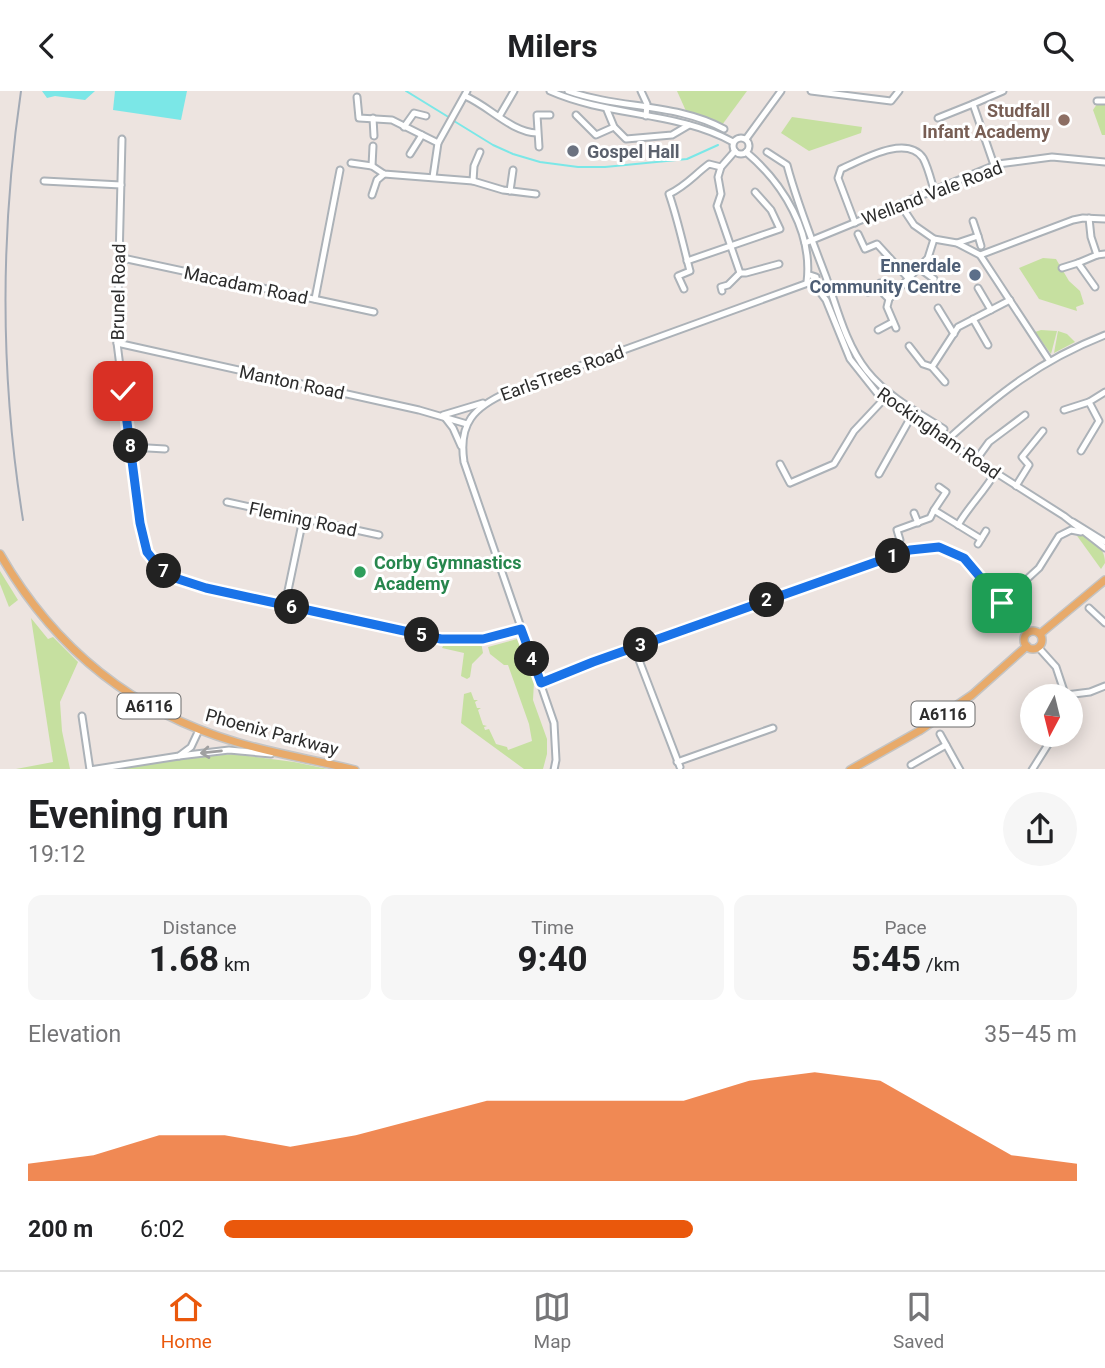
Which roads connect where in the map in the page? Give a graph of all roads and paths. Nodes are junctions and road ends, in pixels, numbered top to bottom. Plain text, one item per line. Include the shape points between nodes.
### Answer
1 (514, 91) edge
2 (550, 91) edge
3 (568, 91) edge
4 (641, 91) edge
5 (781, 91) edge
6 (811, 91) edge
7 (899, 91) edge
8 (1000, 91) edge
9 (466, 94) edge
10 (357, 97) dead end
11 (1097, 101) dead end
12 (1105, 101) edge
13 (973, 104) junction
14 (647, 107) junction
15 (607, 110) junction
16 (499, 115) junction
17 (550, 115) dead end
18 (576, 115) dead end
19 (942, 115) dead end
20 (426, 116) dead end
21 (646, 116) junction
22 (373, 118) junction
23 (691, 124) junction
24 (404, 127) junction
25 (614, 127) junction
26 (724, 129) dead end
27 (537, 133) junction
28 (422, 135) junction
29 (374, 136) dead end
30 (122, 139) dead end
31 (746, 139) junction
32 (733, 142) junction
33 (438, 143) junction
34 (373, 146) dead end
35 (539, 147) dead end
36 (735, 151) junction
37 (480, 152) dead end
38 (746, 152) junction
39 (767, 152) dead end
40 (410, 154) dead end
41 (1105, 162) edge
42 (351, 163) dead end
43 (994, 165) junction
44 (372, 166) junction
45 (721, 167) junction
46 (340, 170) dead end
47 (513, 170) dead end
48 (384, 174) junction
49 (433, 177) junction
50 (44, 181) dead end
51 (473, 181) junction
52 (121, 185) junction
53 (934, 190) junction
54 (510, 191) junction
55 (536, 194) dead end
56 (372, 195) dead end
57 (752, 204) dead end
58 (900, 204) junction
59 (1089, 218) junction
60 (1105, 219) edge
61 (973, 221) dead end
62 (855, 223) junction
63 (858, 234) dead end
64 (978, 236) junction
65 (934, 239) junction
66 (813, 241) junction
67 (805, 243) junction
68 (957, 243) junction
69 (730, 246) junction
70 (981, 246) dead end
71 (865, 249) junction
72 (1105, 254) edge
73 (980, 255) junction
74 (1097, 255) junction
75 (118, 257) junction
76 (868, 258) dead end
77 (687, 261) junction
78 (1078, 263) junction
79 (779, 264) dead end
80 (919, 268) junction
81 (1062, 268) dead end
82 (740, 273) junction
83 (909, 279) junction
84 (934, 279) dead end
85 (811, 283) junction
86 (721, 287) dead end
87 (1095, 287) dead end
88 (978, 288) dead end
89 (684, 289) dead end
90 (868, 292) dead end
91 (315, 299) junction
92 (889, 299) junction
93 (1010, 299) junction
94 (938, 308) dead end
95 (991, 310) junction
96 (374, 312) dead end
97 (973, 319) junction
98 (878, 330) dead end
99 (954, 334) junction
100 (1105, 335) edge
101 (117, 343) junction
102 (988, 345) dead end
103 (909, 349) dead end
104 (1049, 360) junction
105 (932, 367) junction
106 (946, 382) dead end
107 (1105, 392) edge
108 (884, 399) junction
109 (486, 402) junction
110 (1089, 402) junction
111 (1065, 410) dead end
112 (443, 415) junction
113 (1025, 415) dead end
114 (911, 417) junction
115 (467, 424) junction
116 (944, 429) dead end
117 (1043, 431) dead end
118 (946, 440) junction
119 (131, 447) junction
120 (462, 447) junction
121 (165, 449) dead end
122 (1081, 451) dead end
123 (976, 460) junction
124 (780, 464) dead end
125 (995, 473) junction
126 (879, 474) dead end
127 (1016, 486) junction
128 (939, 487) dead end
129 (227, 502) dead end
130 (934, 510) junction
131 (914, 513) dead end
132 (303, 519) junction
133 (1070, 520) junction
134 (918, 523) junction
135 (958, 524) junction
136 (986, 531) dead end
137 (379, 535) dead end
138 (901, 540) dead end
139 (1097, 540) junction
140 (1105, 542) edge
141 (1105, 548) edge
142 (0, 554) edge
143 (1105, 575) edge
144 (1105, 580) edge
145 (1085, 595) junction
146 (1002, 603) junction
147 (285, 605) junction
148 (1089, 608) dead end
149 (1105, 623) edge
150 (521, 629) junction
151 (1028, 633) junction
152 (1040, 634) junction
153 (1027, 646) junction
154 (634, 647) junction
155 (1038, 647) junction
156 (541, 683) junction
157 (1062, 684) edge
158 (1105, 686) edge
159 (1083, 693) edge
160 (82, 716) dead end
161 (773, 728) dead end
162 (199, 730) junction
163 (940, 734) dead end
164 (946, 745) junction
165 (1046, 747) edge
166 (179, 756) junction
167 (291, 756) junction
168 (911, 765) dead end
169 (90, 769) edge
170 (355, 769) edge
171 (554, 769) edge
172 (850, 769) edge
173 (960, 769) edge
174 (1032, 769) edge

1 - 16 street
2 - 15 street
3 - 14 street
4 - 14 street
5 - 31 street
6 - 7 street via 891,101
8 - 13 street
9 - 16 street
9 - 33 street
10 - 22 street via 358,115
11 - 12 street
13 - 19 street
13 - 43 street
14 - 21 street
14 - 26 street via 691,115
15 - 21 street
15 - 25 street
16 - 27 street via 525,133
17 - 27 street via 537,115
18 - 25 street via 596,135
20 - 24 street via 414,113
21 - 23 street
22 - 24 street
22 - 29 street
23 - 25 street via 672,135 626,139
23 - 32 street
24 - 28 street
27 - 35 street
28 - 33 street
28 - 40 street
30 - 52 street, Brunel Road
31 - 32 street
31 - 38 street
32 - 36 street
33 - 49 street
34 - 44 street
36 - 38 street
36 - 45 street
37 - 51 street
38 - 67 street via 785,195
39 - 66 street via 787,165
41 - 43 street, Welland Vale Road via 1052,157
42 - 44 street
43 - 53 street, Welland Vale Road
44 - 48 street
45 - 69 street via 716,206
45 - 77 street via 709,164 669,194
46 - 91 street
47 - 54 street
48 - 49 street
48 - 56 street
49 - 51 street
50 - 52 street
51 - 54 street
52 - 75 street, Brunel Road
53 - 58 street, Welland Vale Road
53 - 62 street via 923,159 914,149 896,147 841,169 838,178
54 - 55 street
57 - 69 street via 758,195 781,232
58 - 62 street, Welland Vale Road
58 - 65 street via 914,225
59 - 60 street
59 - 73 street via 1047,228
59 - 74 street
61 - 64 street
62 - 66 street, Welland Vale Road
63 - 71 street
64 - 68 street
64 - 70 street
65 - 68 street
65 - 80 street
66 - 67 street, Welland Vale Road
66 - 116 street via 865,369 893,396
67 - 85 street
68 - 73 street
69 - 77 street
69 - 82 street
71 - 76 street
71 - 83 street via 877,244
72 - 74 street
73 - 93 street
74 - 78 street
75 - 91 street, Macadam Road
75 - 101 street, Brunel Road
77 - 89 street via 690,271 678,276
78 - 81 street
78 - 87 street
79 - 82 street
80 - 83 street
80 - 84 street
82 - 86 street
83 - 92 street
85 - 108 street, Rockingham Road via 826,300 850,359
85 - 109 street, EarlsTrees Road
88 - 95 street
90 - 92 street via 881,285
91 - 96 street, Macadam Road
92 - 98 street via 887,307 895,325
93 - 95 street
93 - 104 street
94 - 99 street via 941,323
95 - 97 street
97 - 99 street
97 - 102 street
99 - 105 street
100 - 104 street
101 - 112 street, Manton Road
101 - 119 street, Brunel Road
103 - 105 street
104 - 118 street via 989,402
105 - 106 street
107 - 110 street
108 - 114 street, Rockingham Road
108 - 124 street via 854,431 830,467 790,483
109 - 112 street
109 - 115 street, EarlsTrees Road
110 - 111 street
110 - 122 street via 1099,421
112 - 115 street, Manton Road
112 - 120 street
113 - 123 street via 989,442
114 - 118 street, Rockingham Road
114 - 126 street
115 - 120 street, EarlsTrees Road
117 - 127 street via 1022,457 1029,465
118 - 123 street, Rockingham Road
119 - 121 street
119 - 147 street, Brunel Road via 145,542 159,567 198,587
120 - 150 street, EarlsTrees Road via 467,477
123 - 125 street, Rockingham Road
125 - 127 street, Rockingham Road
125 - 135 street
127 - 133 street, Rockingham Road
128 - 130 street via 946,492
129 - 132 street, Fleming Road
130 - 134 street via 930,518
130 - 135 street
131 - 134 street
132 - 137 street, Fleming Road
132 - 147 street
133 - 139 street, Rockingham Road
133 - 140 street, Rockingham Road
134 - 138 street via 897,530
135 - 136 street via 980,542
139 - 141 street, Rockingham Road
139 - 146 street via 1074,530 1059,536 1039,568
142 - 162 main road, Phoenix Parkway / A6116 via 29,600 71,648 132,696
143 - 145 main road
144 - 145 main road
145 - 152 main road
146 - 151 street
146 - 154 street via 964,558 939,547 910,550
147 - 150 street, Brunel Road via 441,639 483,639
148 - 149 street
150 - 156 street, EarlsTrees Road
151 - 152 main road
151 - 153 main road via 1024,638
152 - 155 main road
153 - 155 main road
153 - 172 main road, A6116 via 972,695
154 - 156 street
154 - 161 street via 678,765
155 - 157 street via 1056,667
156 - 171 street, EarlsTrees Road via 554,723
158 - 159 street
160 - 169 street
162 - 166 street via 191,747
162 - 167 main road, Phoenix Parkway / A6116
163 - 164 street
164 - 168 street
164 - 173 street
165 - 174 street
167 -> 166 street via 229,750
166 - 169 street
167 - 170 main road, Phoenix Parkway / A6116

